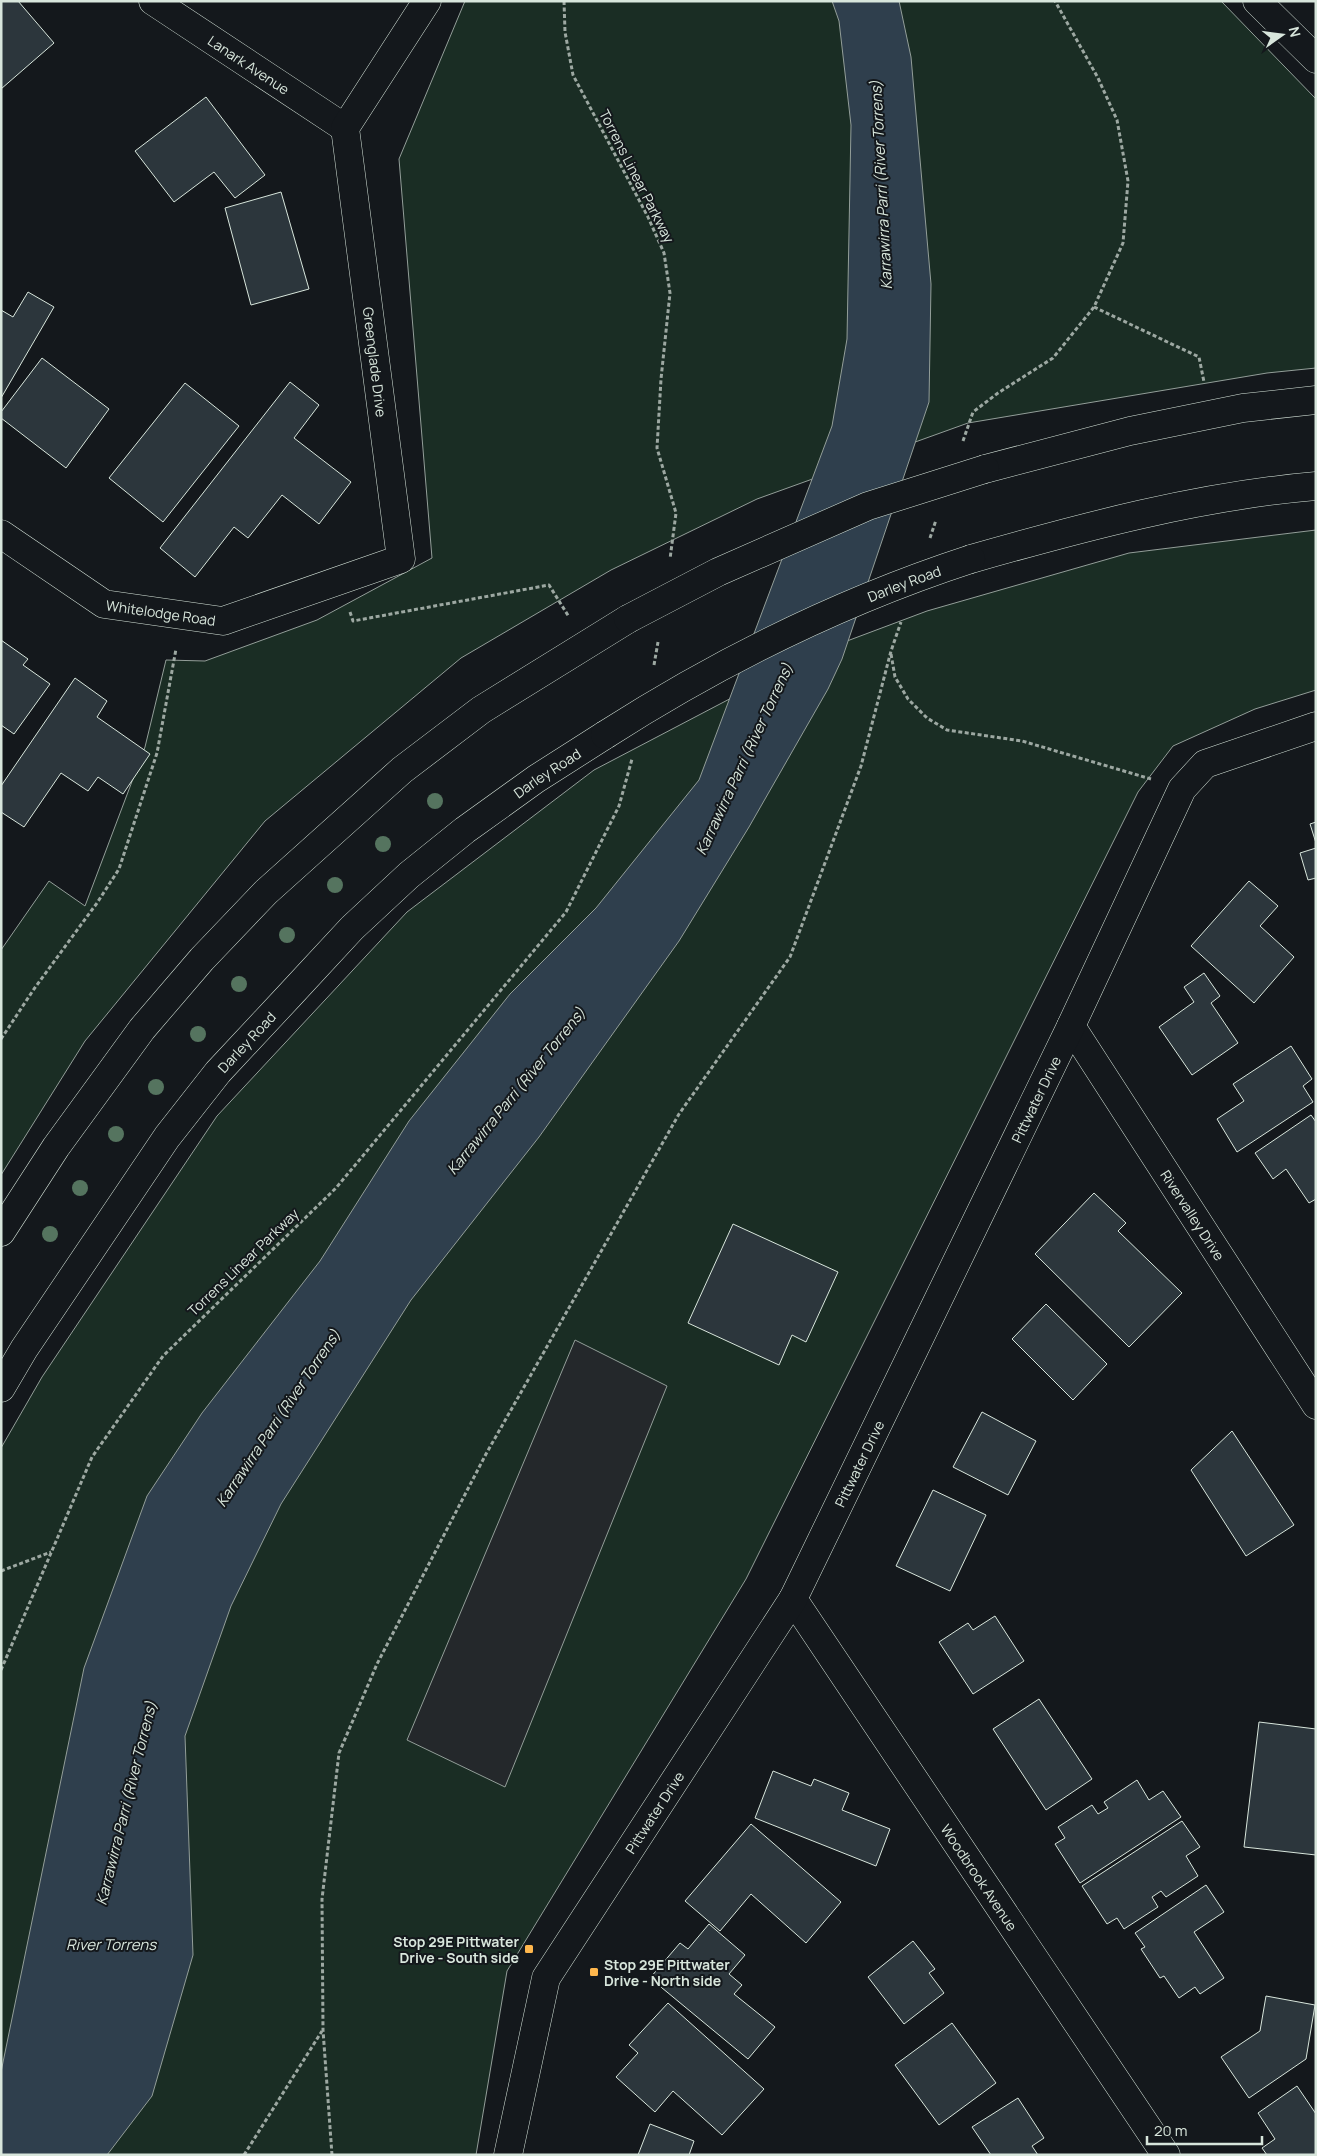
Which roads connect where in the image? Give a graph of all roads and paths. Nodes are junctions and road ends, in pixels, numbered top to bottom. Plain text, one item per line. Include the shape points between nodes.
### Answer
1 (153, 1) edge
2 (427, 1) edge
3 (564, 1) edge
4 (1055, 1) edge
5 (1257, 1) edge
6 (1316, 59) edge
7 (345, 128) junction
8 (1094, 307) junction
9 (1316, 400) edge
10 (1210, 414) junction
11 (960, 448) dead end
12 (1316, 486) edge
13 (676, 513) dead end
14 (938, 513) dead end
15 (1, 534) edge
16 (929, 541) dead end
17 (342, 580) junction
18 (903, 614) dead end
19 (180, 615) junction
20 (223, 621) joint
21 (586, 645) junction
22 (891, 651) junction
23 (1316, 726) edge
24 (1182, 789) junction
25 (566, 912) dead end
26 (1071, 1026) junction
27 (1, 1039) edge
28 (1, 1232) edge
29 (1, 1388) edge
30 (1316, 1405) edge
31 (51, 1552) junction
32 (1, 1571) edge
33 (793, 1599) junction
34 (1, 1670) edge
35 (322, 2030) junction
36 (244, 2155) edge
37 (332, 2155) edge
38 (508, 2155) edge
39 (1166, 2155) edge

1 - 7 street, Lanark Avenue
2 - 7 street
3 - 13 path, Torrens Linear Parkway via 565,32 573,75 664,253 670,293 657,448
4 - 8 path via 1098,78 1117,120 1128,181 1124,243
5 - 6 street
7 - 17 street, Greenglade Drive via 401,559
8 - 10 path via 1199,357
8 - 11 path via 1053,358 973,412
9 - 10 street
10 - 21 street, bridge via 1130,430 984,469 868,506 718,572
12 - 29 street, Darley Road, bridge via 1270,490 1129,517 917,577 807,624 703,677 536,779 409,874 352,928 218,1072 167,1137 34,1333
14 - 16 path
15 - 19 street, Whitelodge Road via 104,604
17 - 20 street, Greenglade Drive
17 - 21 path via 353,621 549,585
18 - 22 path
19 - 20 street, Whitelodge Road
19 - 27 path via 157,753 119,869
21 - 28 street via 481,710 402,770 266,892 142,1029 56,1147
22 - 24 path via 895,677 908,699 927,718 947,730 1022,741
22 - 35 path via 861,766 790,957 679,1114 486,1454 377,1664 339,1753 322,1899
23 - 24 street, Pittwater Drive via 1205,764
24 - 26 street, Pittwater Drive
25 - 31 path, Torrens Linear Parkway via 336,1188 162,1356 92,1457
26 - 30 street, Rivervalley Drive
26 - 33 street, Pittwater Drive
31 - 32 path
31 - 34 path, Torrens Linear Parkway
33 - 38 street, Pittwater Drive via 546,1978
33 - 39 street, Woodbrook Avenue
35 - 36 path
35 - 37 path

